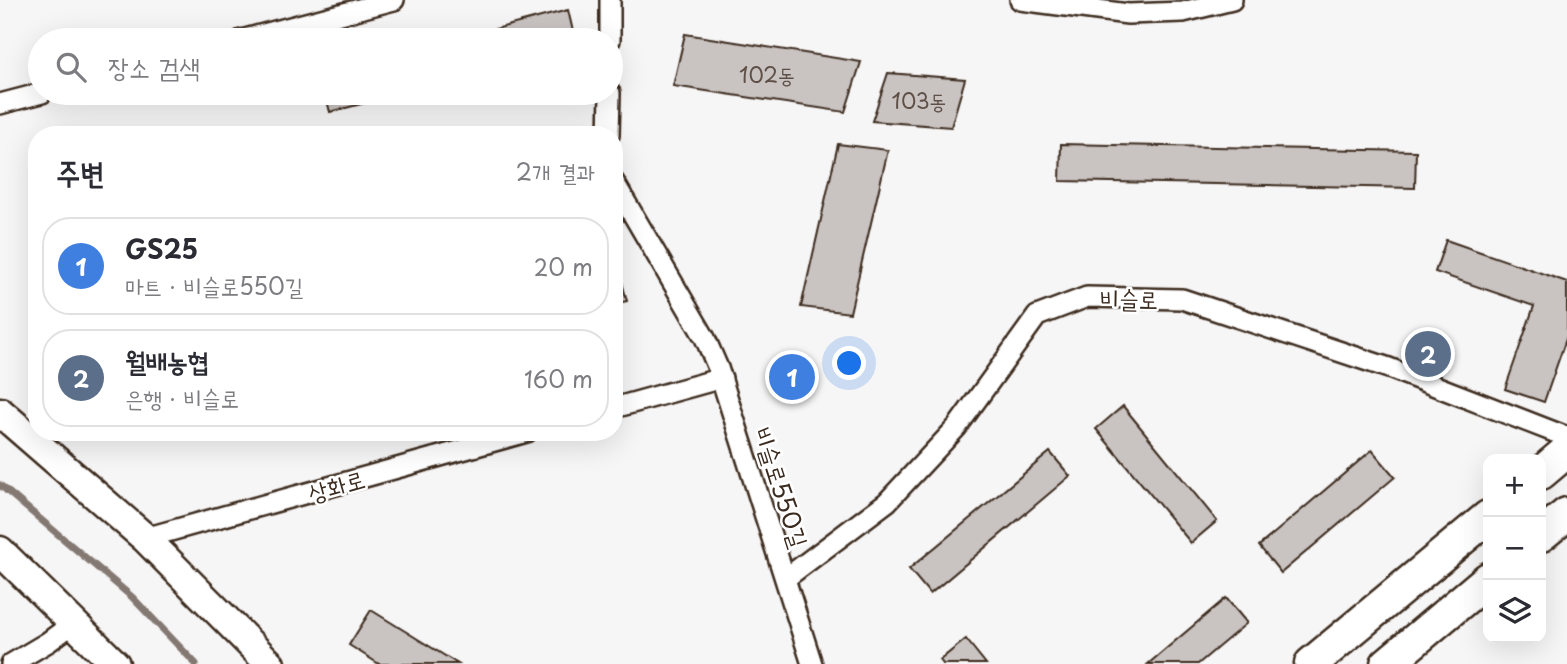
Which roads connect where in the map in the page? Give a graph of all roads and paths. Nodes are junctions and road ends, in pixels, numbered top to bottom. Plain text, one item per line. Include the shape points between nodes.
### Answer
1 (394, 0) edge
2 (610, 0) edge
3 (1020, 0) edge
4 (1231, 0) edge
5 (287, 28) edge
6 (610, 28) edge
7 (28, 97) edge
8 (0, 104) edge
9 (610, 105) edge
10 (609, 126) edge
11 (623, 197) edge
12 (722, 378) junction
13 (623, 406) edge
14 (0, 412) edge
15 (28, 436) edge
16 (1567, 437) edge
17 (33, 441) edge
18 (495, 441) edge
19 (1567, 451) edge
20 (1546, 469) edge
21 (1567, 513) edge
22 (1483, 521) edge
23 (1546, 532) edge
24 (145, 538) junction
25 (0, 551) edge
26 (786, 578) junction
27 (1487, 580) edge
28 (75, 622) junction
29 (11, 664) edge
30 (115, 664) edge
31 (270, 664) edge
32 (812, 664) edge
33 (1311, 664) edge
34 (1387, 664) edge

1 - 5 street
2 - 6 street
3 - 4 street via 1128,14 1183,12
7 - 8 street
9 - 10 street
11 - 12 street, 비슬로550길 via 705,338
12 - 13 street
12 - 26 street, 비슬로550길
14 - 15 main road
16 - 26 street, 비슬로 via 1389,368 1181,299 1087,297 1038,316 957,426 887,502
17 - 24 main road
18 - 24 street, 상화로
19 - 20 main road
21 - 23 main road
22 - 33 main road
24 - 31 main road
25 - 28 main road
26 - 32 street, 비슬로550길
27 - 34 main road
28 - 29 street
28 - 30 main road

